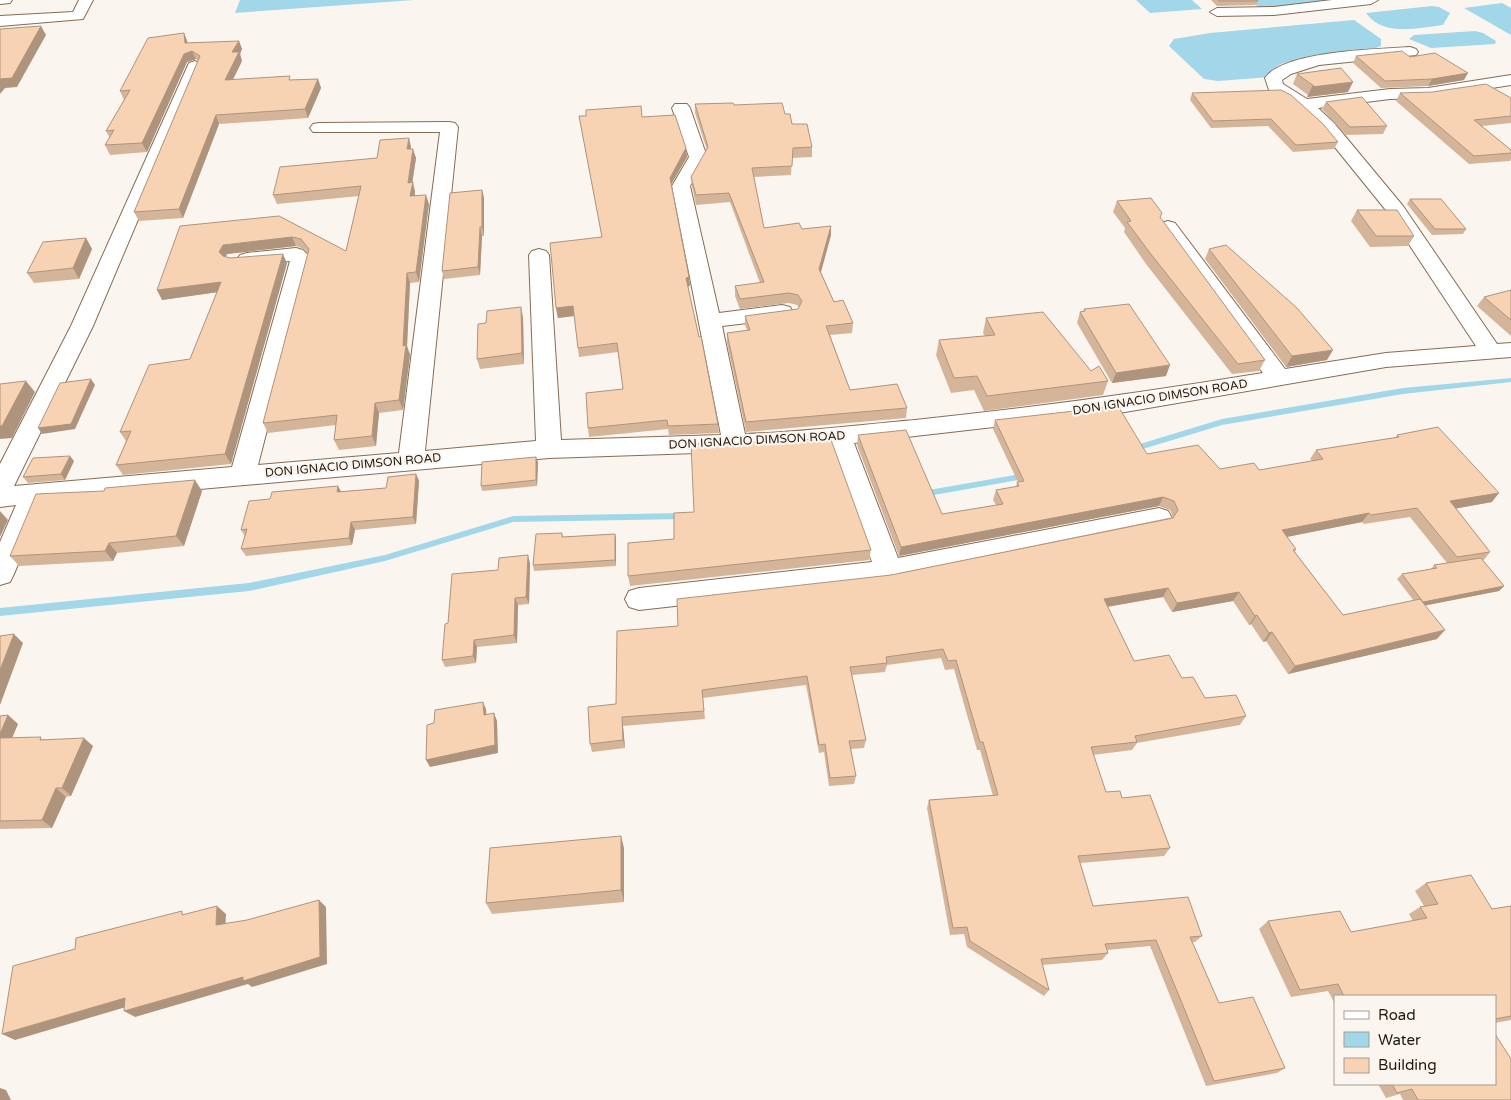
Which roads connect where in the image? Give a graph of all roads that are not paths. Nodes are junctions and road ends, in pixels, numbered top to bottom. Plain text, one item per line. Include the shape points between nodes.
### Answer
1 (0, 0) edge
2 (5, 0) edge
3 (16, 0) edge
4 (86, 0) edge
5 (1371, 0) edge
6 (1217, 12) dead end
7 (1, 21) edge
8 (1410, 52) dead end
9 (196, 66) edge
10 (1511, 80) edge
11 (1306, 104) junction
12 (681, 108) dead end
13 (319, 128) dead end
14 (1168, 226) edge
15 (539, 255) dead end
16 (235, 260) edge
17 (789, 312) edge
18 (710, 321) junction
19 (1501, 350) edge
20 (1279, 378) junction
21 (839, 436) junction
22 (735, 443) junction
23 (549, 449) junction
24 (411, 459) junction
25 (243, 475) junction
26 (0, 489) edge
27 (34, 494) junction
28 (0, 497) edge
29 (1159, 518) dead end
30 (889, 572) junction
31 (0, 574) edge
32 (639, 599) dead end

1 - 2 street
3 - 7 street
4 - 7 street via 78,16
5 - 6 street via 1274,11
8 - 11 street via 1317,62 1284,70 1273,78 1275,86
9 - 26 street via 82,326
10 - 11 street via 1428,93
11 - 19 street via 1396,210
12 - 18 street via 698,157 681,186
13 - 24 street via 449,127
14 - 20 street
15 - 23 street
16 - 25 street via 296,254 301,258
17 - 18 street
18 - 22 street
19 - 20 street, DON IGNACIO DIMSON ROAD via 1386,360
20 - 21 street, DON IGNACIO DIMSON ROAD via 1125,404
21 - 22 street, DON IGNACIO DIMSON ROAD
21 - 30 street
22 - 23 street, DON IGNACIO DIMSON ROAD
23 - 24 street, DON IGNACIO DIMSON ROAD
24 - 25 street, DON IGNACIO DIMSON ROAD
25 - 27 street, DON IGNACIO DIMSON ROAD
27 - 28 street, DON IGNACIO DIMSON ROAD
27 - 31 street
29 - 30 street
30 - 32 street

